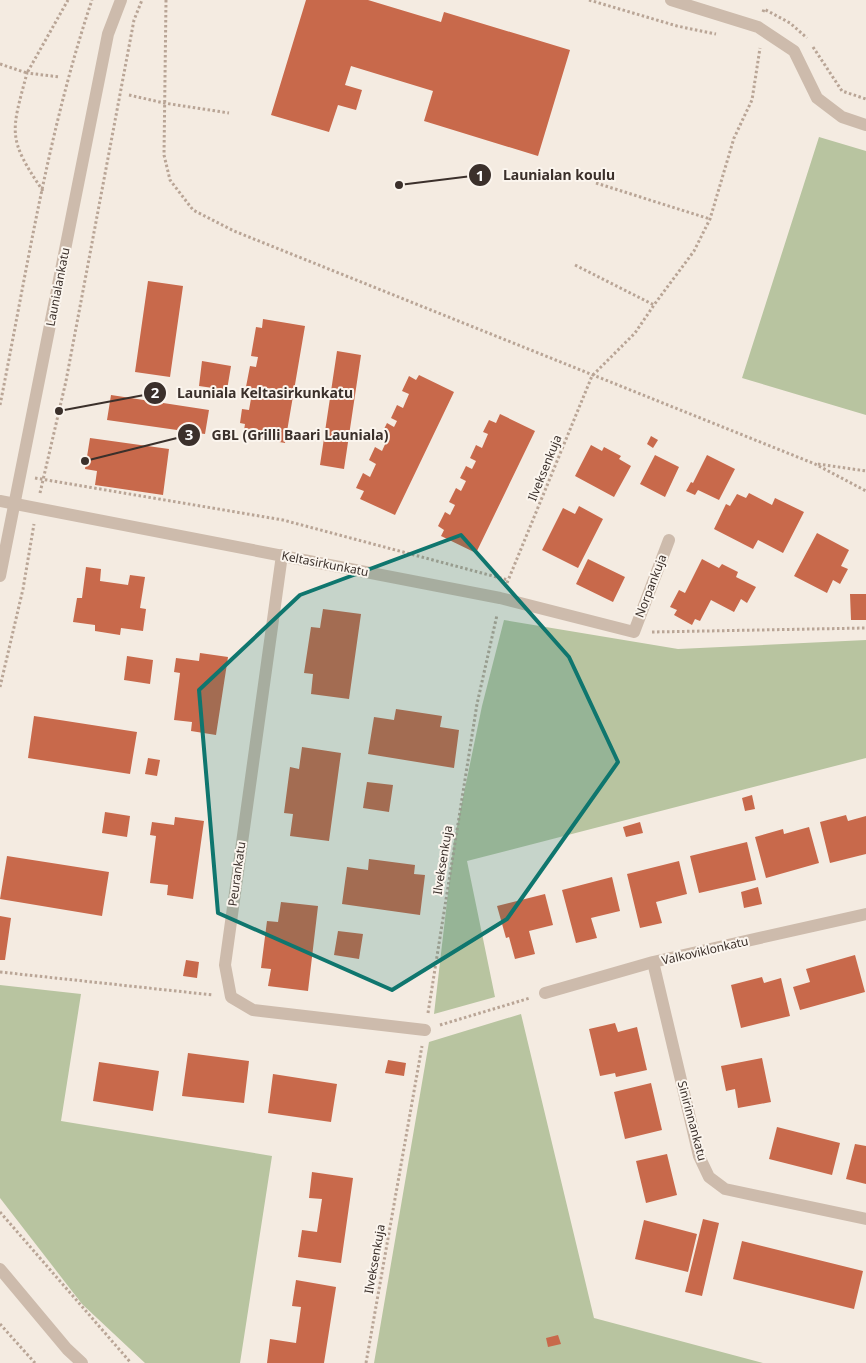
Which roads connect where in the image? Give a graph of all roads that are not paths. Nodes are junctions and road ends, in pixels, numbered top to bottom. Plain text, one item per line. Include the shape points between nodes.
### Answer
1 (121, 0) edge
2 (671, 0) edge
3 (866, 125) edge
4 (0, 501) edge
5 (14, 503) junction
6 (669, 540) dead end
7 (282, 555) junction
8 (0, 576) edge
9 (634, 632) joint
10 (866, 914) edge
11 (653, 962) junction
12 (545, 993) road end
13 (425, 1030) road end
14 (866, 1219) edge
15 (0, 1269) edge
16 (82, 1363) edge

1 - 5 street, Launialankatu via 108,34
2 - 3 street via 758,27 794,51 816,98 842,117
4 - 5 street, Keltasirkunkatu
5 - 7 street, Keltasirkunkatu
5 - 8 street, Launialankatu
6 - 9 street, Norpankuja
7 - 9 street, Keltasirkunkatu via 500,598
7 - 13 street, Peurankatu via 225,965 231,997 253,1010
10 - 11 street, Valkoviklonkatu
11 - 12 street, Valkoviklonkatu
11 - 14 street, Sinirinnankatu via 699,1156 709,1177 725,1189
15 - 16 street

